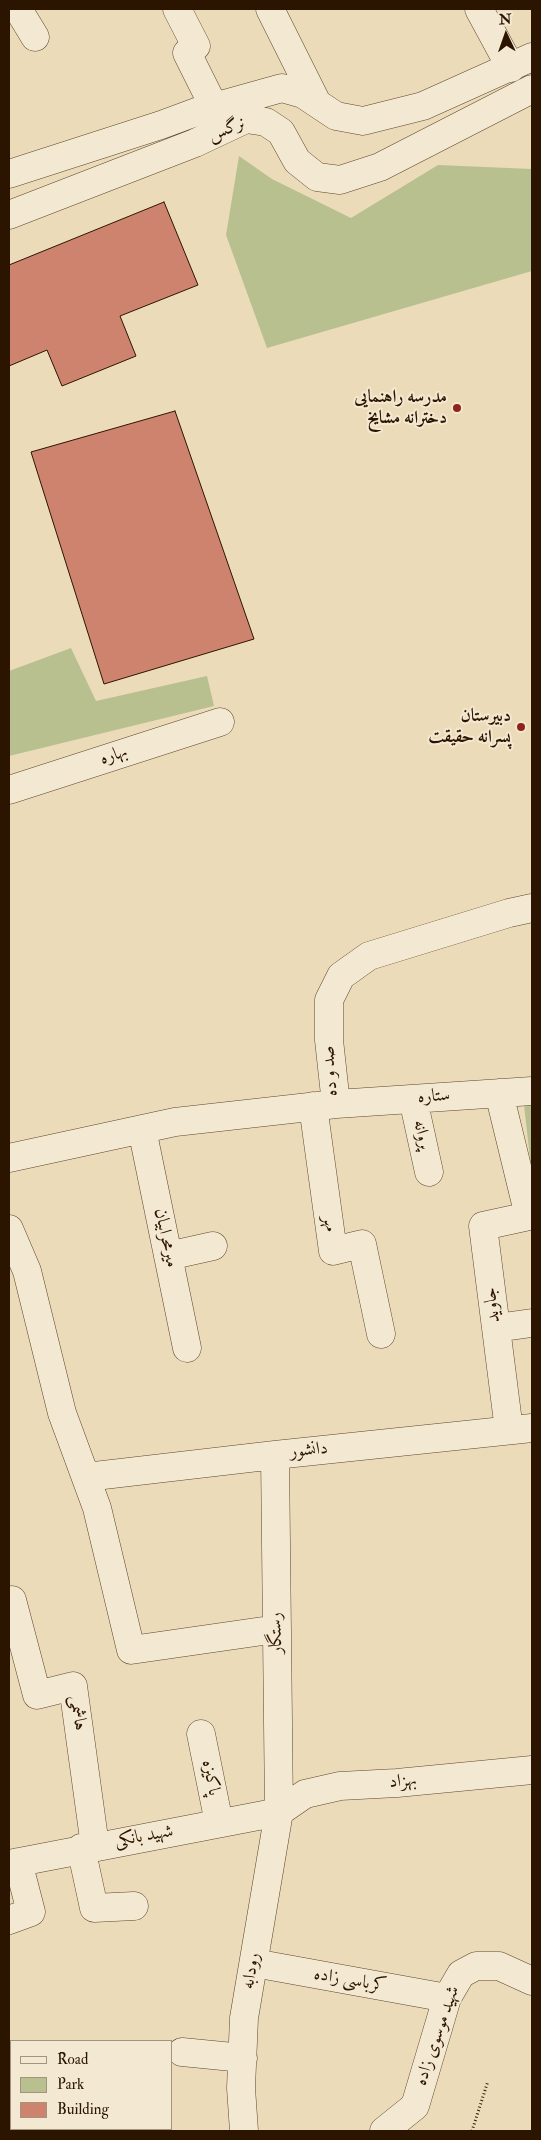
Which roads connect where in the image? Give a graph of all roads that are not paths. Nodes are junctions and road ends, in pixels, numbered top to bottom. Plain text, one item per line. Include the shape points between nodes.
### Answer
1 (18, 9) edge
2 (177, 9) edge
3 (270, 9) edge
4 (479, 9) edge
5 (35, 37) dead end
6 (522, 62) edge
7 (532, 89) edge
8 (316, 101) junction
9 (214, 107) junction
10 (9, 174) edge
11 (9, 215) edge
12 (220, 722) dead end
13 (9, 790) edge
14 (532, 908) edge
15 (532, 1091) edge
16 (499, 1093) junction
17 (413, 1099) junction
18 (325, 1105) junction
19 (142, 1129) junction
20 (9, 1158) edge
21 (429, 1172) dead end
22 (531, 1216) edge
23 (9, 1229) edge
24 (213, 1246) dead end
25 (168, 1256) junction
26 (532, 1323) edge
27 (496, 1328) junction
28 (381, 1334) dead end
29 (187, 1348) dead end
30 (521, 1429) edge
31 (275, 1455) junction
32 (86, 1477) junction
33 (9, 1601) edge
34 (277, 1629) junction
35 (16, 1645) edge
36 (201, 1734) dead end
37 (532, 1770) edge
38 (279, 1812) junction
39 (219, 1823) junction
40 (88, 1847) junction
41 (14, 1863) edge
42 (134, 1906) dead end
43 (9, 1920) edge
44 (254, 1963) junction
45 (532, 1981) edge
46 (447, 1998) junction
47 (182, 2052) dead end
48 (243, 2058) junction
49 (244, 2131) edge
50 (384, 2131) edge

1 - 5 street
2 - 9 street via 196,46 187,53
3 - 8 street
4 - 6 street
6 - 8 street, نرگس via 423,106 363,121 336,116
7 - 11 street, نرگس via 380,167 340,180 317,177 297,161 281,132 266,122 246,119 195,143
8 - 9 street, نرگس via 282,88
9 - 10 street, نرگس
12 - 13 street, بهاره
14 - 18 street, صد و ده via 369,956 341,976 329,1000
15 - 16 street, ستاره
16 - 17 street, ستاره
16 - 22 street, جاوید
17 - 18 street, ستاره
17 - 21 street, پروانه
18 - 19 street, صد و ده via 174,1122
18 - 28 street, مهر via 333,1251 362,1244
19 - 20 street, صد و ده
19 - 25 street, میرمحرابیان
22 - 27 street, جاوید via 483,1226
23 - 32 street via 27,1271 62,1413
24 - 25 street
25 - 29 street, میرمحرابیان
26 - 27 street
27 - 30 street, جاوید
30 - 31 street, دانشور
31 - 32 street, دانشور
31 - 34 street, رستگار
32 - 34 street via 97,1508 131,1650
33 - 35 street, هاشمی via 12,1600
34 - 38 street, رستگار
35 - 40 street, هاشمی via 37,1695 73,1686
36 - 39 street, پاکیزه
37 - 38 street, بهزاد via 340,1786 305,1794
38 - 39 street, شهید بانکی
38 - 44 street, رودابه
39 - 40 street, شهید بانکی
40 - 41 street, شهید بانکی
40 - 42 street via 94,1908
41 - 43 street via 31,1912
44 - 46 street, کرباسی زاده
44 - 48 street, رودابه via 244,2018
45 - 46 street, شهید موسوی زاده via 499,1966 476,1966 461,1974
46 - 50 street, شهید موسوی زاده via 415,2106
47 - 48 street
48 - 49 street, رودابه

